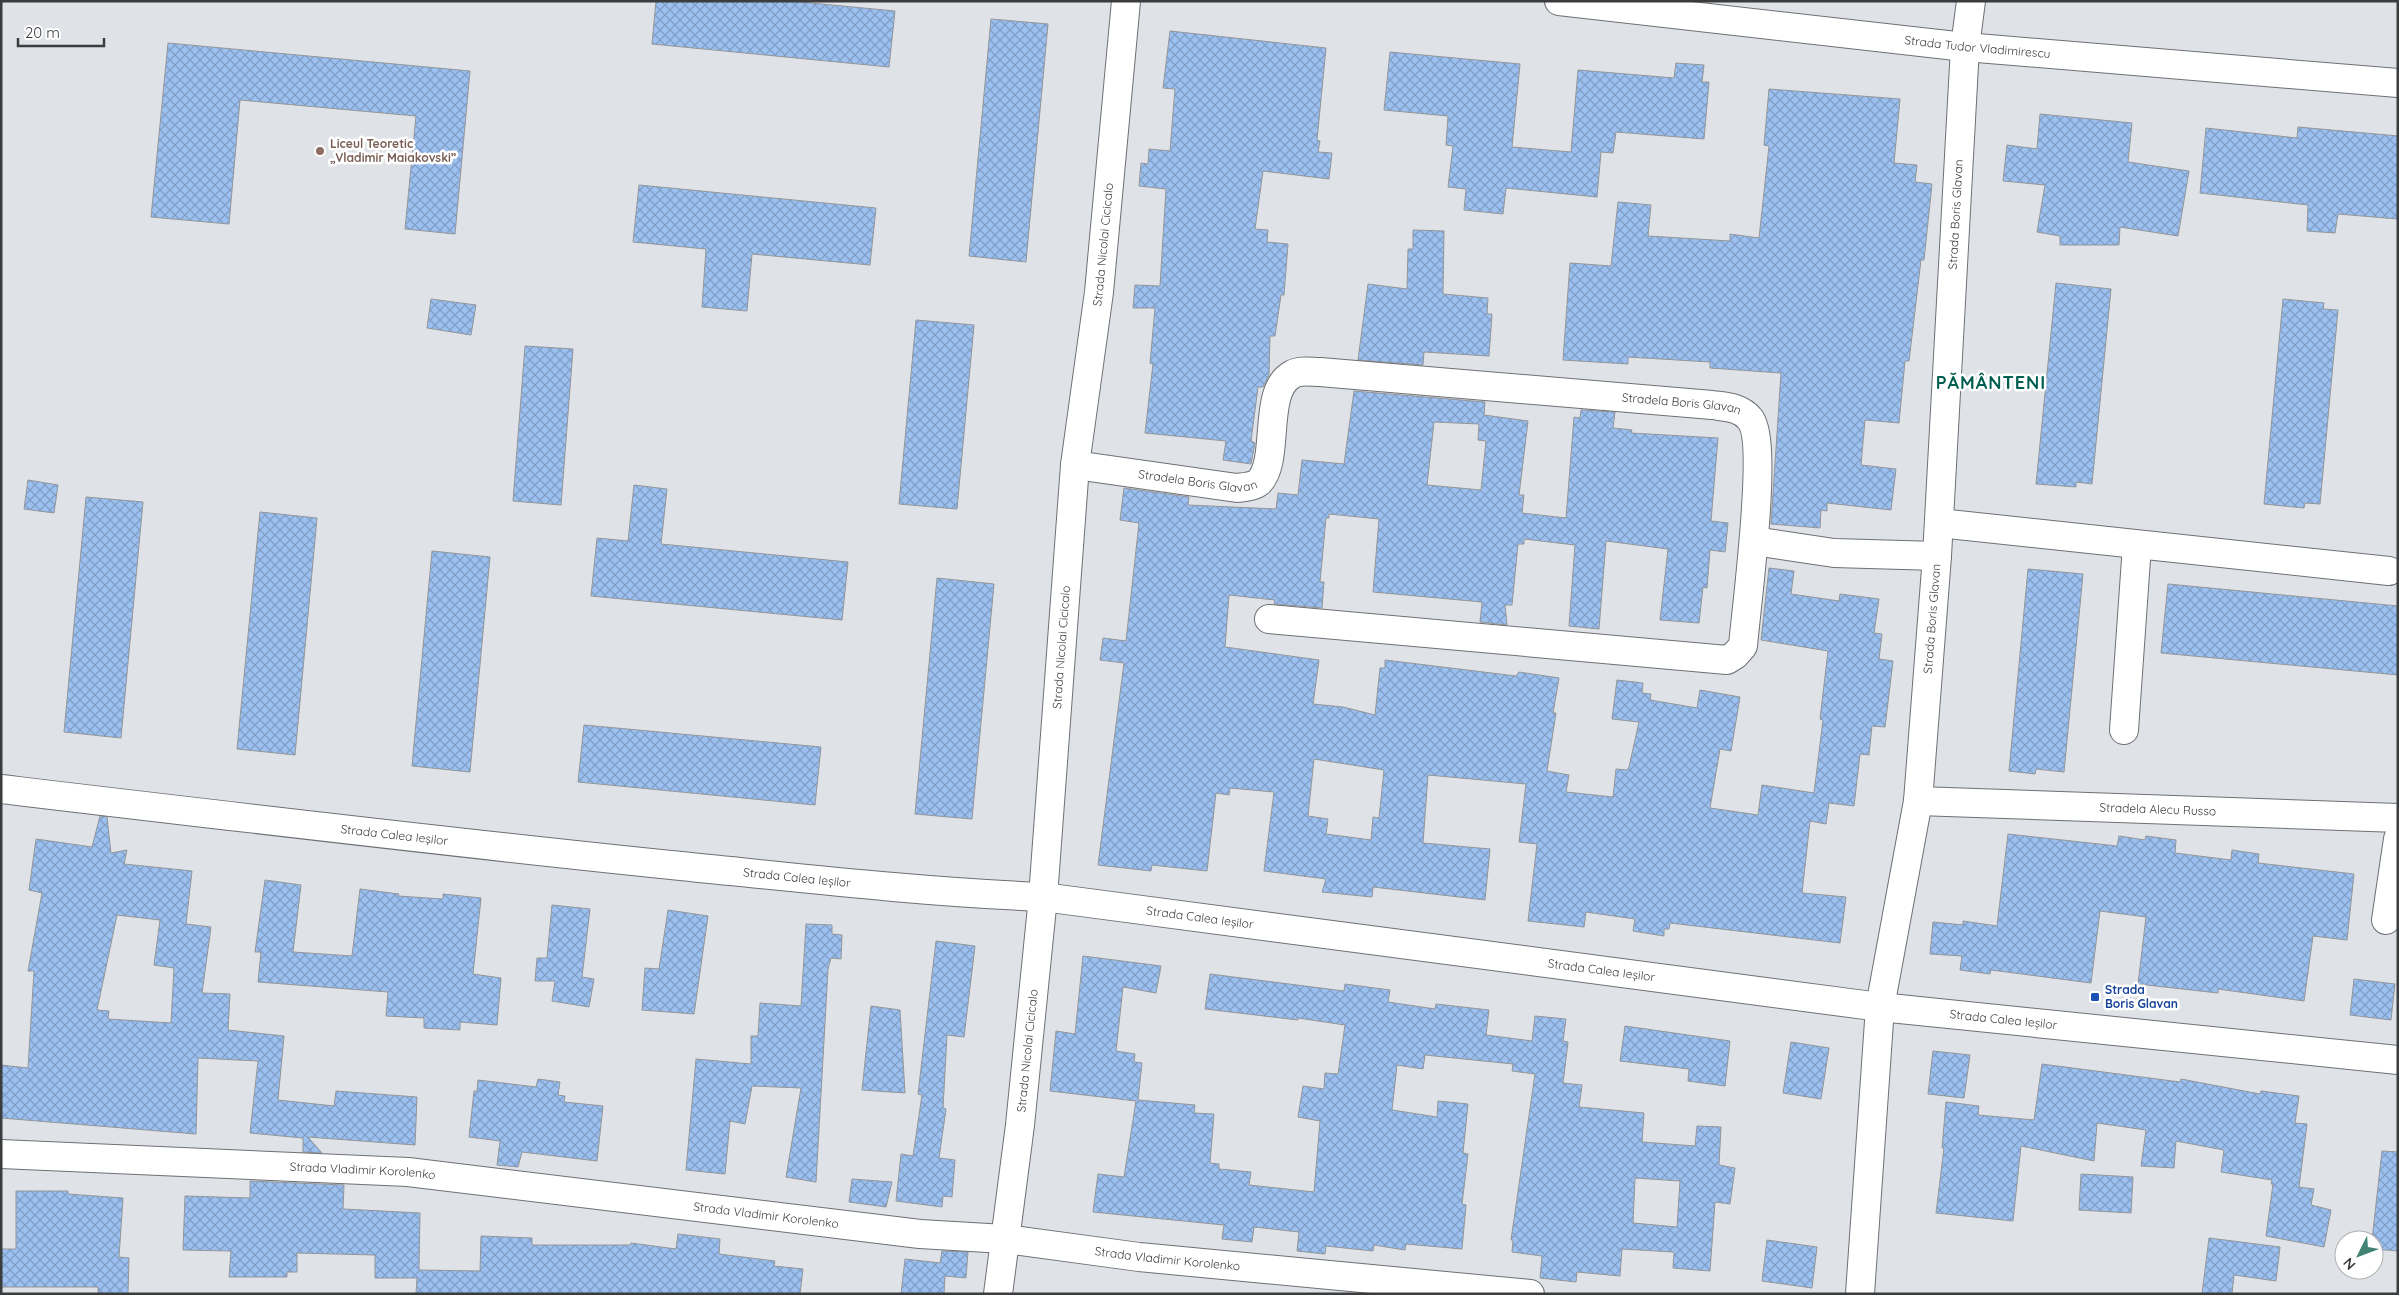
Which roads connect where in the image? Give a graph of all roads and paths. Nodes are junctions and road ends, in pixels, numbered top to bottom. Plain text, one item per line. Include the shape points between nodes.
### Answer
1 (1126, 1) edge
2 (1559, 1) edge
3 (1971, 1) edge
4 (1965, 47) junction
5 (2398, 82) edge
6 (1075, 465) junction
7 (1939, 523) junction
8 (1754, 541) junction
9 (2137, 545) junction
10 (1937, 556) junction
11 (2389, 571) dead end
12 (1269, 619) dead end
13 (2124, 730) dead end
14 (1, 789) edge
15 (1918, 801) junction
16 (2398, 818) edge
17 (2398, 839) edge
18 (1043, 897) junction
19 (2386, 920) dead end
20 (1880, 1006) junction
21 (2398, 1060) edge
22 (1, 1154) edge
23 (1005, 1239) junction
24 (998, 1294) edge
25 (1530, 1294) edge
26 (1860, 1294) edge

1 - 6 street, Strada Nicolai Cicicalo via 1099,292
2 - 4 street, Strada Tudor Vladimirescu
3 - 4 street, Strada Boris Glavan
4 - 5 street, Strada Tudor Vladimirescu
4 - 7 street, Strada Boris Glavan
6 - 8 street, Stradela Boris Glavan via 1237,488 1253,486 1260,481 1266,469 1277,394 1284,380 1294,373 1320,372 1712,404 1737,408 1755,428 1758,456
6 - 18 street, Strada Nicolai Cicicalo
7 - 9 street
7 - 10 street, Strada Boris Glavan
8 - 10 street via 1834,553
8 - 12 street, Stradela Boris Glavan via 1743,646 1727,660
9 - 11 street
9 - 13 street
10 - 15 street, Strada Boris Glavan
14 - 18 street, Strada Calea Ieșilor via 532,851 846,883
15 - 16 street, Stradela Alecu Russo
15 - 20 street, Strada Boris Glavan
17 - 19 street
18 - 20 street, Strada Calea Ieșilor
18 - 23 street, Strada Nicolai Cicicalo
20 - 21 street, Strada Calea Ieșilor
20 - 26 street, Strada Boris Glavan
22 - 23 street, Strada Vladimir Korolenko via 408,1172 920,1234
23 - 24 street, Strada Nicolai Cicicalo
23 - 25 street, Strada Vladimir Korolenko via 1139,1257

